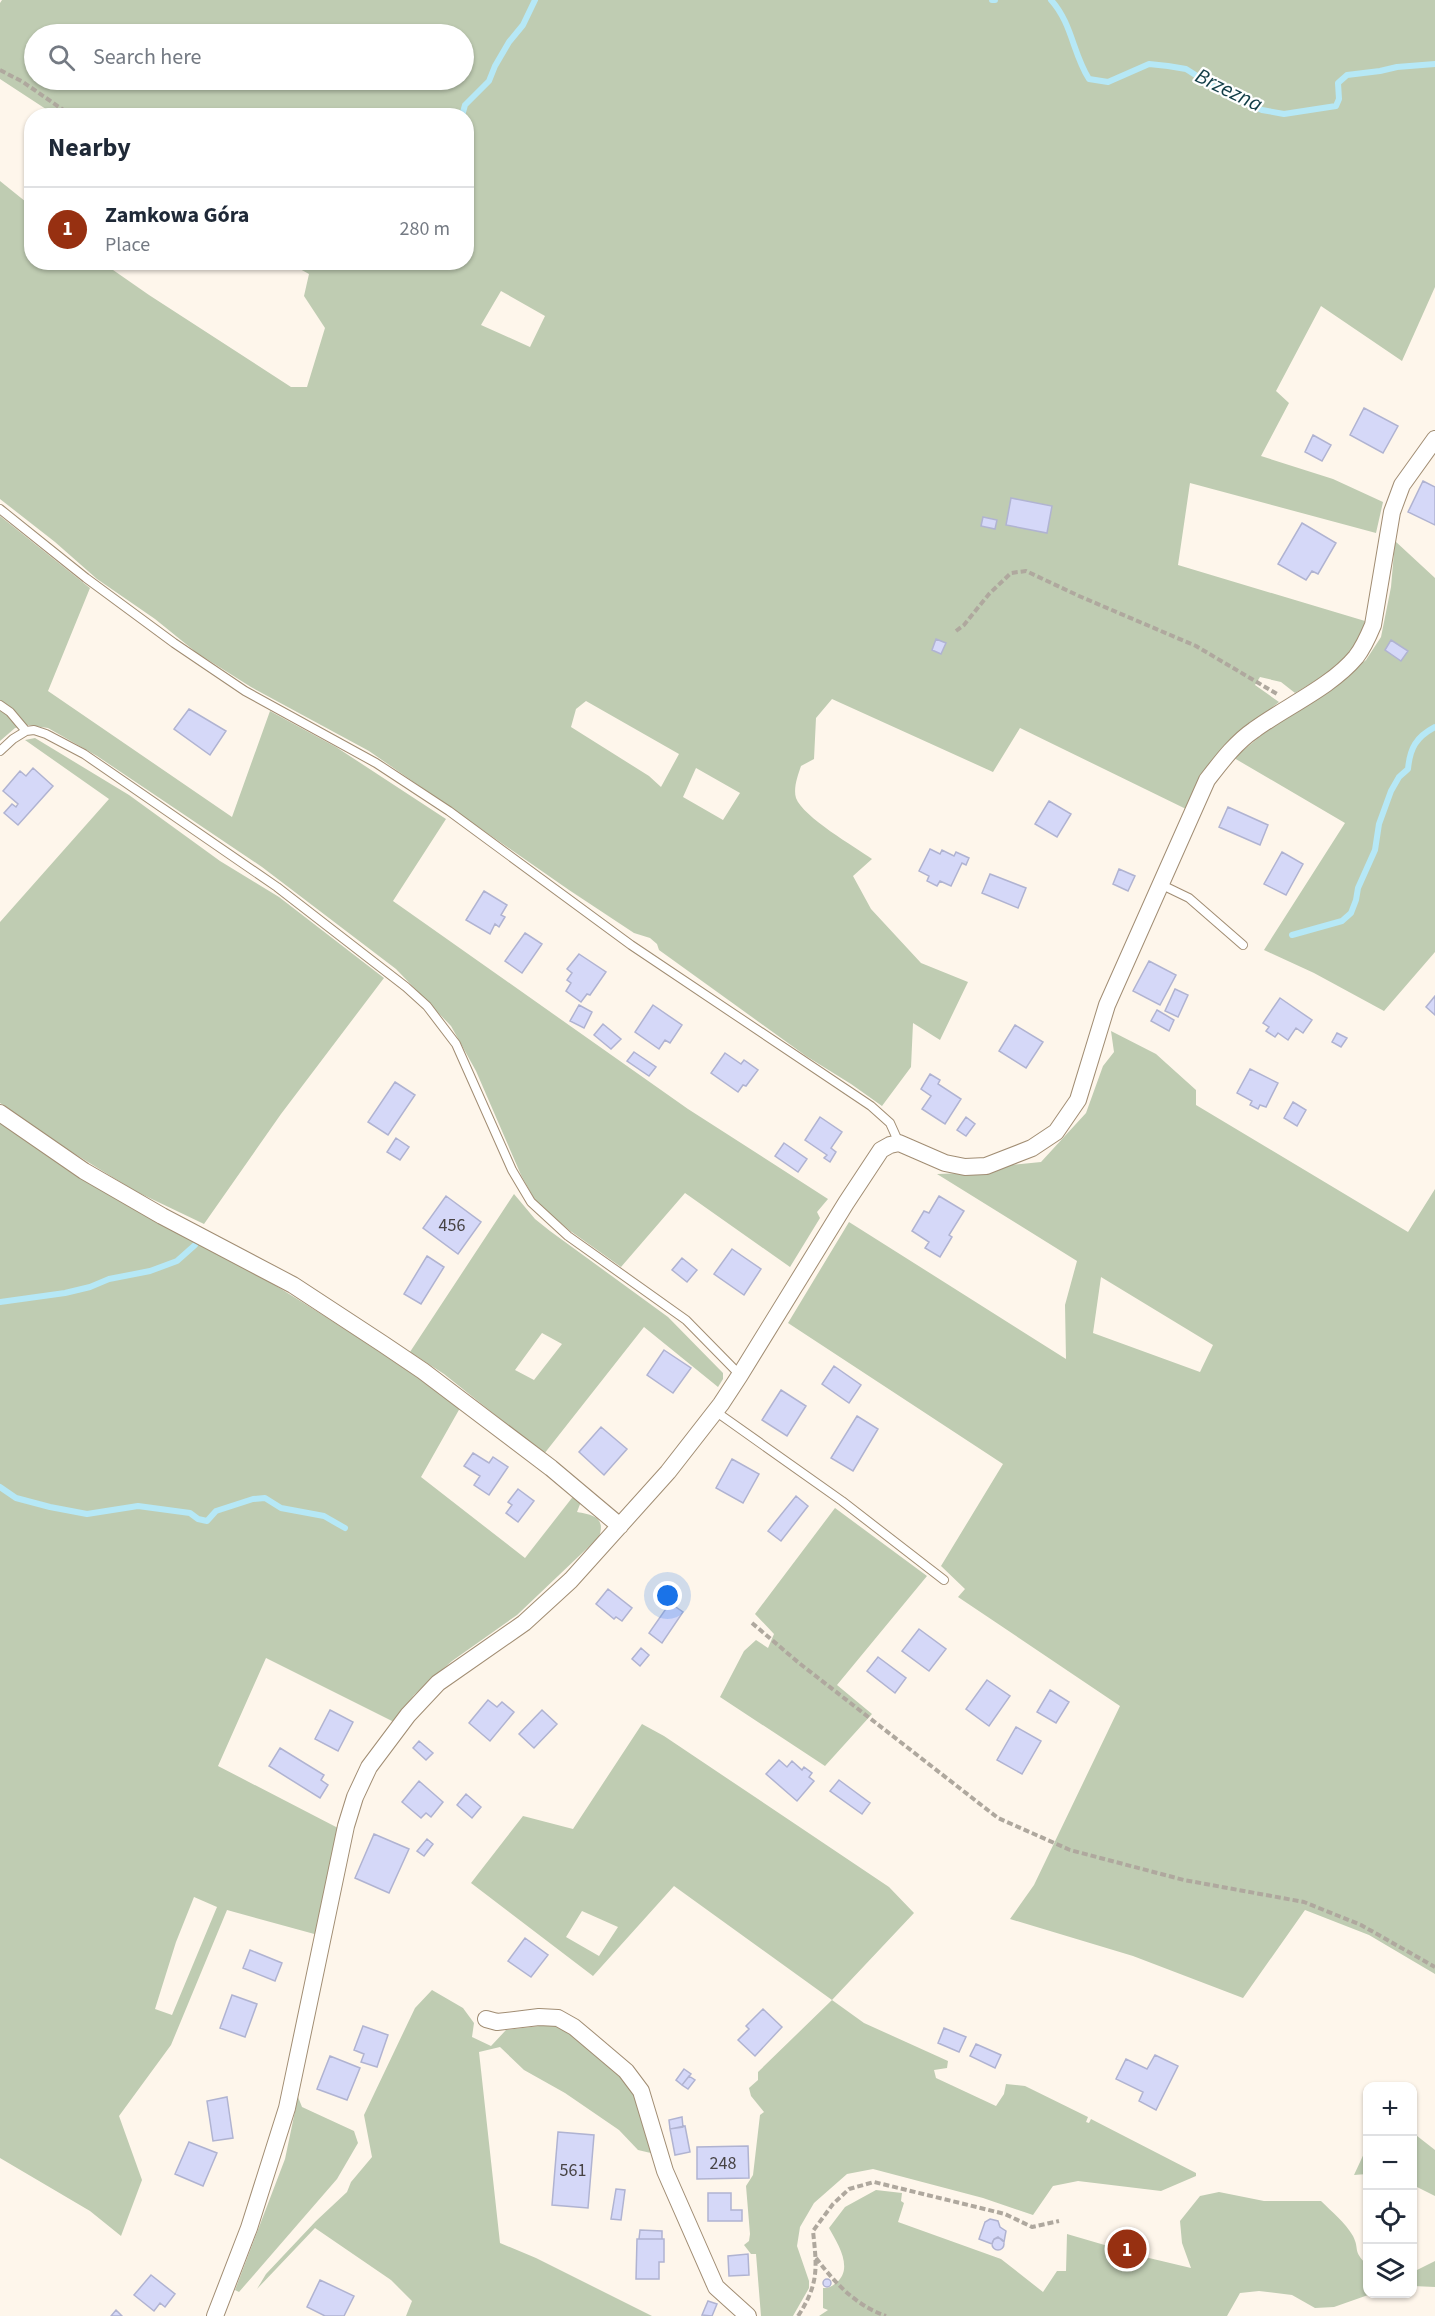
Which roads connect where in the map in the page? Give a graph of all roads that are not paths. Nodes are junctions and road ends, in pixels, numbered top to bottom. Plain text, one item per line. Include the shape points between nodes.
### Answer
1 (1435, 439) edge
2 (0, 509) edge
3 (0, 705) edge
4 (26, 731) junction
5 (0, 751) edge
6 (1160, 884) junction
7 (1243, 945) dead end
8 (0, 1113) edge
9 (899, 1143) junction
10 (740, 1375) junction
11 (715, 1411) junction
12 (620, 1527) junction
13 (944, 1580) dead end
14 (486, 2019) dead end
15 (215, 2316) edge
16 (748, 2316) edge

1 - 6 street via 1402,485 1392,512 1373,625 1366,643 1336,675 1252,731 1229,752 1207,780
2 - 9 lane via 174,643 245,691 376,763 449,811 631,945 871,1106 890,1123
3 - 4 lane
4 - 5 lane
4 - 10 lane via 46,734 84,754 277,887 427,1006 456,1044 512,1170 531,1202 568,1236 686,1320
6 - 7 lane via 1189,898
6 - 9 street via 1107,1005 1078,1100 1056,1132 1032,1148 986,1166 945,1164
8 - 12 street via 84,1171 292,1285 383,1344 551,1468
9 - 10 street via 881,1150
10 - 11 street
11 - 12 street
11 - 13 lane via 843,1501
12 - 15 street via 524,1623 438,1683 369,1767 346,1826 287,2108 249,2228
14 - 16 street via 497,2022 558,2018 626,2071 641,2091 664,2171 716,2287

